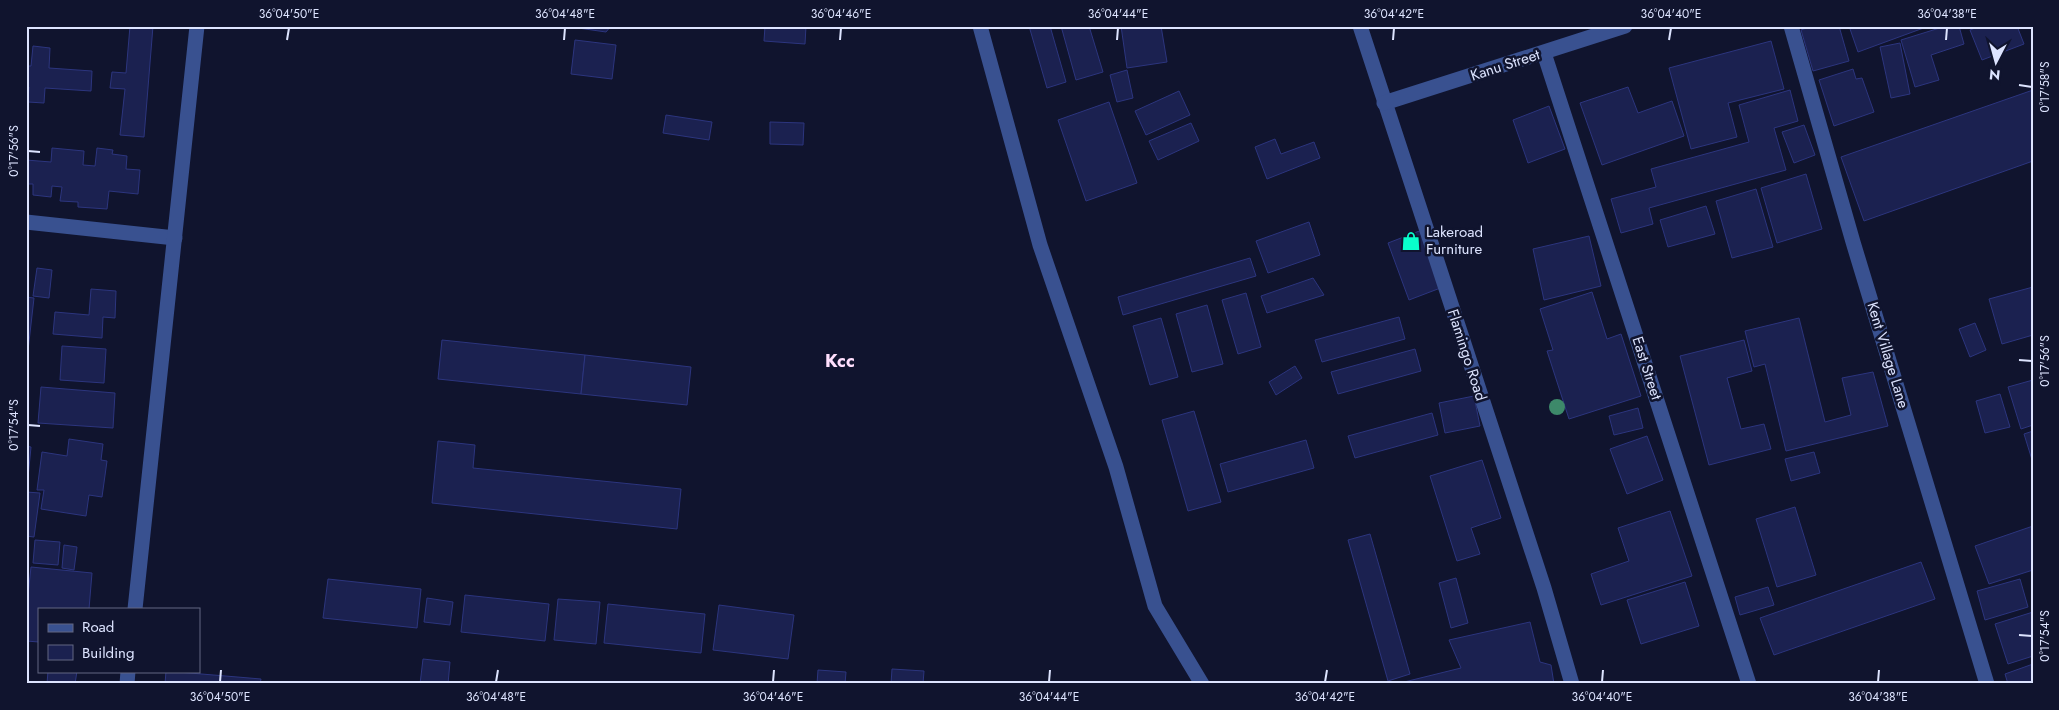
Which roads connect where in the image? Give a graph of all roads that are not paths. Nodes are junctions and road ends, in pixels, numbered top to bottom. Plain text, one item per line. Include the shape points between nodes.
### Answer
1 (197, 26) edge
2 (980, 26) edge
3 (1360, 26) edge
4 (1625, 26) edge
5 (1791, 26) edge
6 (1544, 52) junction
7 (1384, 103) junction
8 (26, 222) edge
9 (175, 238) junction
10 (135, 608) edge
11 (1202, 684) edge
12 (1572, 684) edge
13 (1749, 684) edge
14 (1987, 684) edge

1 - 9 street
2 - 11 street via 1040,245 1116,467 1156,606
3 - 7 street, Flamingo Road
4 - 6 street, Kanu Street
5 - 14 street, Kent Village Lane
6 - 7 street, Kanu Street
6 - 13 street, East Street
7 - 12 street, Flamingo Road via 1541,579
8 - 9 street
9 - 10 street

